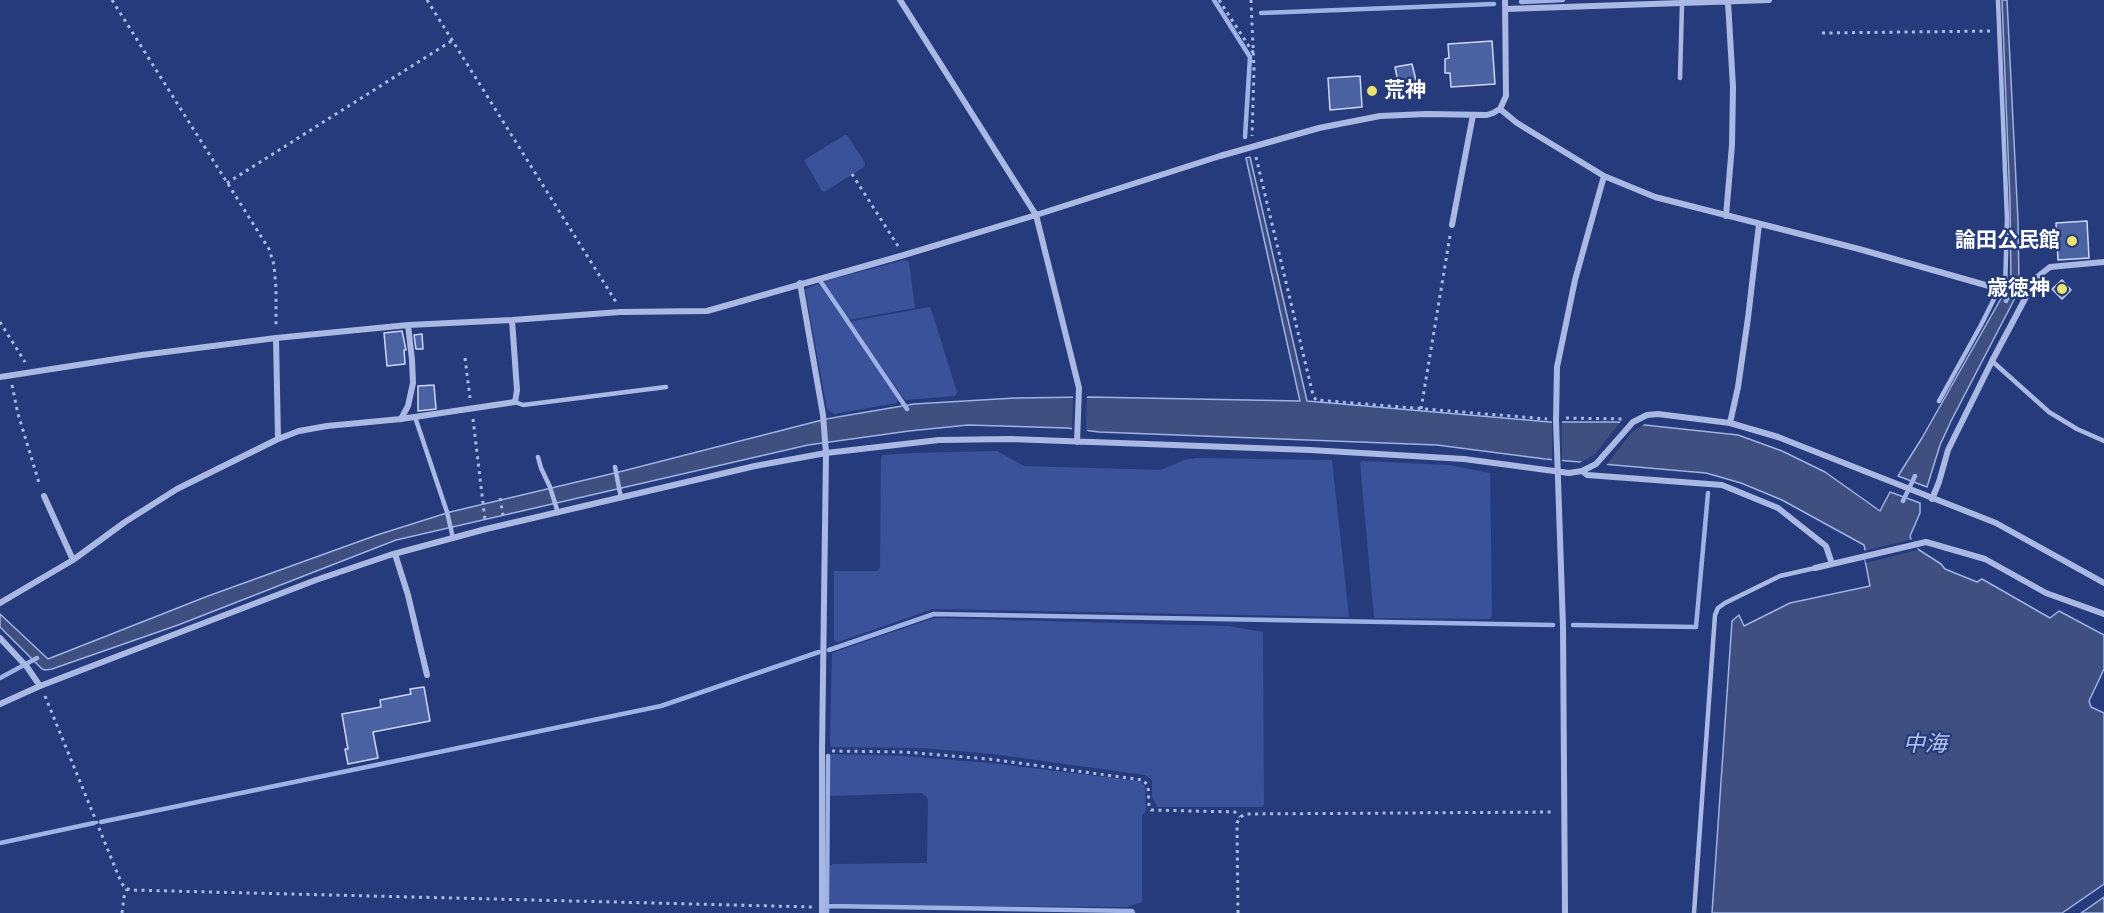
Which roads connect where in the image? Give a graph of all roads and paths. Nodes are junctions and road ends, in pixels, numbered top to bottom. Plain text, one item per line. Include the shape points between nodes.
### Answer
1 (112, 0) edge
2 (427, 0) edge
3 (900, 0) edge
4 (1219, 0) edge
5 (1251, 0) edge
6 (1505, 0) edge
7 (1769, 0) edge
8 (1998, 0) edge
9 (1728, 2) junction
10 (1682, 4) junction
11 (1506, 9) junction
12 (2000, 31) junction
13 (1822, 33) dead end
14 (453, 40) junction
15 (1254, 54) junction
16 (1680, 78) dead end
17 (1500, 109) junction
18 (1473, 115) junction
19 (1251, 147) junction
20 (1256, 156) dead end
21 (852, 174) dead end
22 (1604, 176) junction
23 (227, 183) junction
24 (1036, 215) junction
25 (1726, 216) junction
26 (1759, 224) junction
27 (1452, 225) joint
28 (904, 255) junction
29 (2104, 262) edge
30 (800, 283) junction
31 (2003, 290) junction
32 (2021, 295) junction
33 (620, 312) junction
34 (512, 320) junction
35 (0, 322) edge
36 (408, 325) junction
37 (276, 338) junction
38 (465, 358) dead end
39 (1992, 361) junction
40 (31, 371) junction
41 (9, 375) junction
42 (0, 377) edge
43 (666, 387) dead end
44 (1939, 401) dead end
45 (515, 402) junction
46 (471, 409) junction
47 (1421, 409) junction
48 (415, 417) junction
49 (401, 419) junction
50 (1556, 419) junction
51 (1635, 421) junction
52 (1730, 423) junction
53 (1077, 438) junction
54 (278, 439) junction
55 (2104, 441) edge
56 (826, 449) junction
57 (538, 457) dead end
58 (615, 469) dead end
59 (1582, 471) junction
60 (1558, 472) junction
61 (621, 494) junction
62 (44, 496) joint
63 (1928, 497) junction
64 (500, 499) dead end
65 (558, 513) junction
66 (503, 517) dead end
67 (486, 522) dead end
68 (452, 535) junction
69 (395, 554) junction
70 (73, 560) junction
71 (1832, 564) junction
72 (1815, 568) joint
73 (2104, 583) edge
74 (0, 603) edge
75 (2104, 614) edge
76 (0, 638) edge
77 (427, 675) dead end
78 (40, 686) junction
79 (0, 704) edge
80 (822, 751) junction
81 (1564, 812) junction
82 (1240, 817) junction
83 (127, 889) junction
84 (822, 910) edge
85 (122, 913) edge
86 (1239, 913) edge
87 (1565, 913) edge
88 (1694, 913) edge

1 - 23 path
2 - 14 path
3 - 24 street
4 - 15 path
5 - 15 path
6 - 11 street
7 - 9 street
8 - 12 lane
9 - 10 street
9 - 25 street via 1733,87
10 - 11 street
10 - 16 lane
11 - 17 street via 1506,96
12 - 13 path
12 - 31 lane via 2007,219
14 - 23 path
14 - 33 path
15 - 19 path
17 - 18 street via 1487,115
17 - 22 street
18 - 19 street via 1380,116
18 - 27 street
19 - 24 street
20 - 47 path via 1314,398
21 - 28 path
22 - 25 street via 1655,197
22 - 50 street via 1557,368
23 - 37 path via 272,255
24 - 28 street
24 - 53 street via 1079,388
25 - 26 street
26 - 31 street
26 - 52 street
27 - 47 path
28 - 30 street
29 - 32 street via 2050,267
30 - 33 street via 707,311
30 - 56 street
31 - 32 street
31 - 44 lane
32 - 39 street
33 - 34 street
34 - 36 street
34 - 45 street
35 - 40 path
36 - 37 street
36 - 49 street via 412,383
37 - 40 street
37 - 54 street
38 - 46 path
39 - 55 lane via 2049,412
39 - 63 street via 1948,450 1939,482
40 - 41 street
41 - 42 street
41 - 62 path
43 - 45 lane via 523,405
45 - 46 street
46 - 48 street
46 - 67 path
47 - 50 path
48 - 49 street
48 - 68 lane
49 - 54 street via 299,430
50 - 51 path
50 - 60 street
51 - 52 street via 1658,414
51 - 59 street via 1601,461
52 - 63 street via 1778,436
53 - 56 street via 939,441
53 - 60 street via 1464,459
54 - 70 street via 177,489
56 - 61 street
56 - 80 street
57 - 65 lane
58 - 61 lane
59 - 60 street
59 - 71 street via 1587,475 1710,482 1734,489 1778,508 1826,546
60 - 81 street
61 - 65 street
62 - 70 street
63 - 73 street via 1996,523
64 - 66 path
65 - 68 street
68 - 69 street
69 - 77 street
69 - 78 street via 316,580
70 - 74 street
71 - 72 street
71 - 75 street via 1926,542 1985,559 2046,593
72 - 88 lane via 1780,576 1725,603 1715,615
76 - 78 street
78 - 79 street
78 - 83 path
80 - 82 path via 989,759 1143,780 1151,810 1235,812
80 - 84 street
81 - 82 path
81 - 87 street
82 - 86 path
83 - 84 path
83 - 85 path

